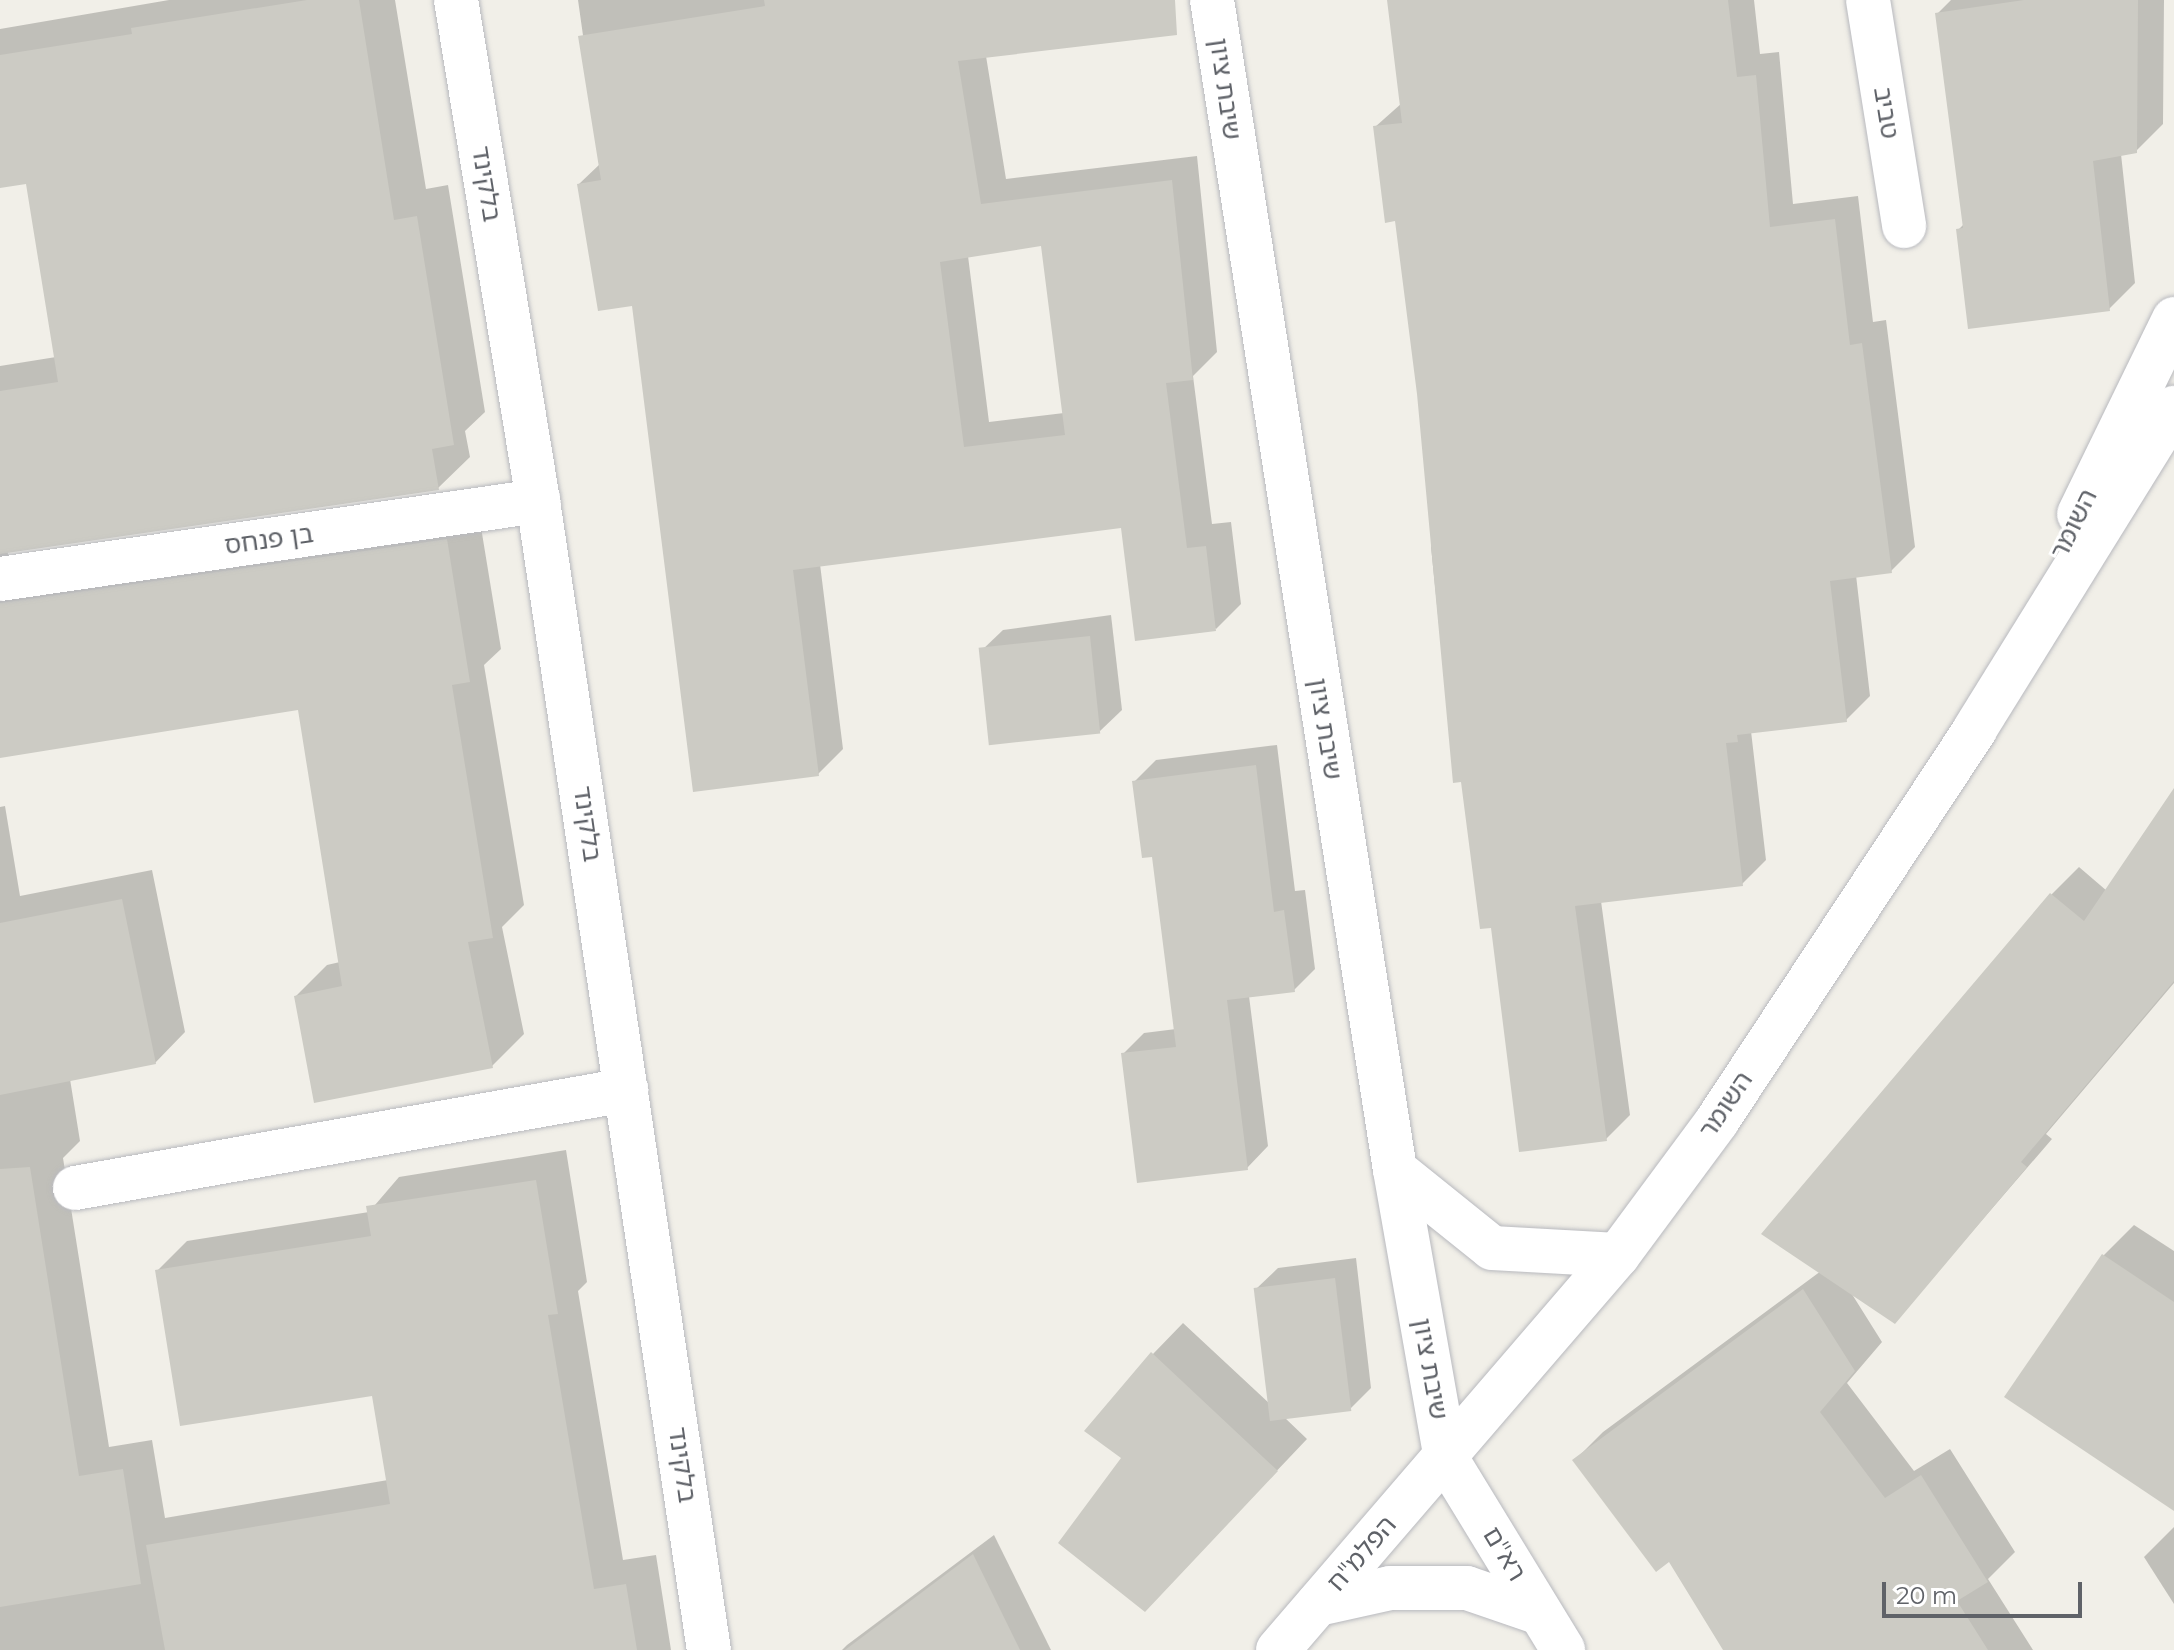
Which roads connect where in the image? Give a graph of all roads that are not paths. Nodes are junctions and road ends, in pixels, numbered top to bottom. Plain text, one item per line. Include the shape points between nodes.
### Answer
1 (456, 0) edge
2 (1212, 0) edge
3 (1868, 0) edge
4 (1904, 226) dead end
5 (2174, 319) edge
6 (2174, 408) edge
7 (538, 501) junction
8 (0, 579) edge
9 (1975, 729) junction
10 (626, 1090) junction
11 (1395, 1170) junction
12 (75, 1188) dead end
13 (1618, 1255) junction
14 (1446, 1458) junction
15 (1318, 1604) junction
16 (1540, 1613) junction
17 (709, 1650) edge
18 (1278, 1650) edge
19 (1563, 1650) edge

1 - 7 street, בלקינד
2 - 11 street, שיבת ציון
3 - 4 street, טביב
5 - 9 street, השומר
6 - 9 street, השומר
7 - 8 street, בן פנחס
7 - 10 street, בלקינד
9 - 13 street, השומר via 1717,1121
10 - 12 street
10 - 17 street, בלקינד
11 - 13 street via 1492,1248
11 - 14 street, שיבת ציון
13 - 14 street, השומר
14 - 15 street, הפלמ"ח
14 - 16 street, רא"ם
15 - 16 street via 1390,1588 1467,1588
15 - 18 street, הפלמ"ח
16 - 19 street, רא"ם

